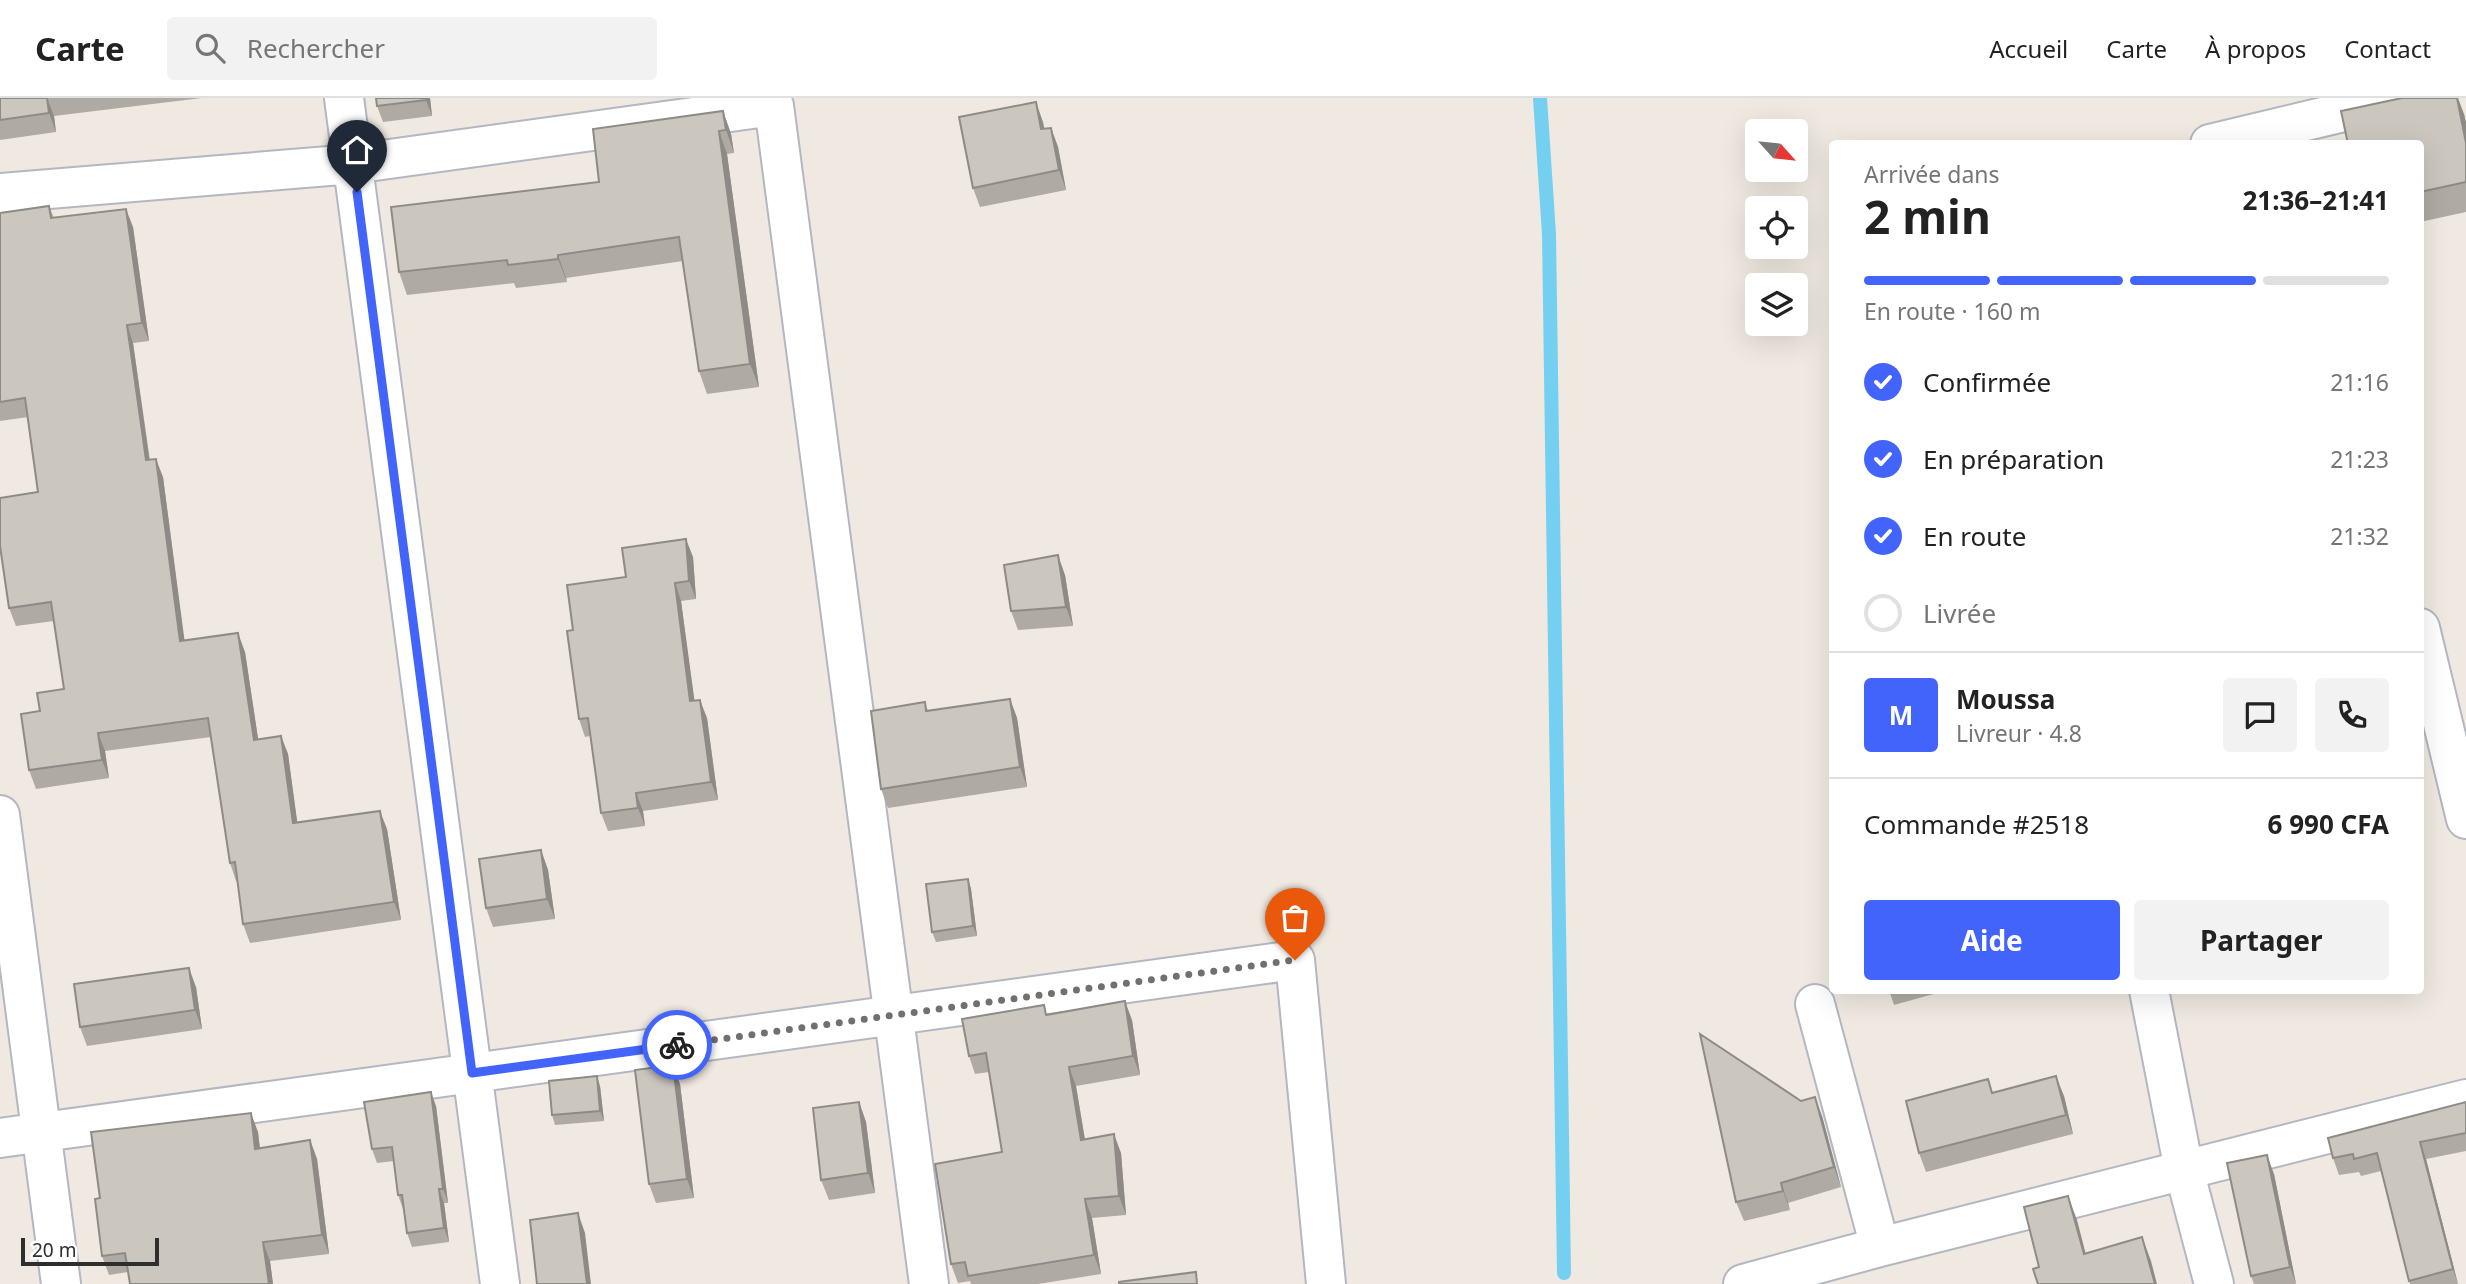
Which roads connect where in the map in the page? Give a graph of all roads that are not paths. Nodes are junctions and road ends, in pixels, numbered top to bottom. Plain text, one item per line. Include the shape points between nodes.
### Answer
1 (344, 98) edge
2 (2402, 98) edge
3 (2299, 121) edge
4 (2225, 140) edge
5 (353, 164) junction
6 (0, 193) edge
7 (2424, 645) edge
8 (2443, 726) edge
9 (0, 815) edge
10 (2466, 819) edge
11 (2150, 994) edge
12 (1815, 1004) dead end
13 (894, 1015) junction
14 (472, 1073) junction
15 (2466, 1099) edge
16 (41, 1132) junction
17 (0, 1138) edge
18 (2184, 1170) junction
19 (1880, 1247) junction
20 (1842, 1271) edge
21 (61, 1284) edge
22 (500, 1284) edge
23 (929, 1284) edge
24 (1326, 1284) edge
25 (1743, 1284) edge
26 (2214, 1284) edge

1 - 5 street
2 - 3 street
3 - 4 street
5 - 6 street
5 - 13 street via 774,106
5 - 14 street
7 - 8 street
8 - 10 street
9 - 16 street
11 - 18 street
12 - 19 street
13 - 14 street
13 - 23 street
13 - 24 street via 1295,960
14 - 16 street
14 - 22 street
15 - 18 street
16 - 17 street
16 - 21 street
18 - 19 street
18 - 26 street
19 - 20 street
20 - 25 street

